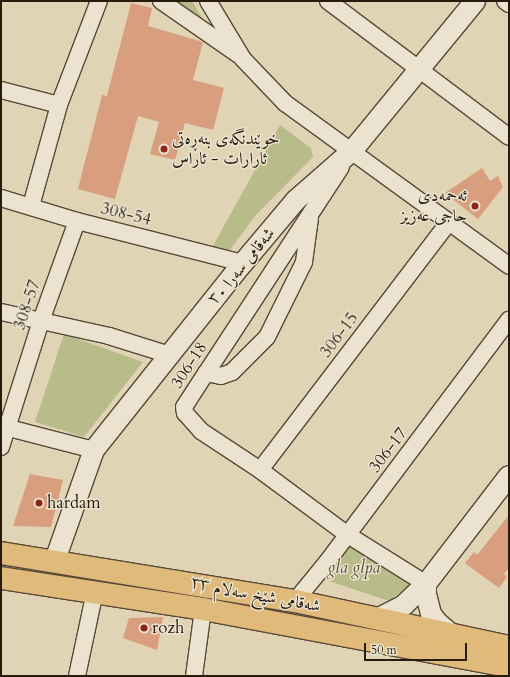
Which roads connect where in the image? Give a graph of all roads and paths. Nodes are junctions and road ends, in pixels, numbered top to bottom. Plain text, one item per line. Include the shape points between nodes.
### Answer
1 (99, 1) edge
2 (161, 1) edge
3 (208, 1) edge
4 (328, 1) edge
5 (475, 1) edge
6 (505, 1) edge
7 (509, 4) edge
8 (243, 59) junction
9 (419, 71) junction
10 (1, 90) edge
11 (59, 105) junction
12 (509, 137) edge
13 (352, 151) junction
14 (1, 198) edge
15 (31, 206) junction
16 (310, 212) junction
17 (76, 221) junction
18 (448, 223) junction
19 (243, 263) junction
20 (509, 266) edge
21 (1, 312) edge
22 (509, 320) edge
23 (41, 321) junction
24 (170, 355) junction
25 (206, 373) junction
26 (4, 427) edge
27 (1, 447) edge
28 (94, 450) junction
29 (260, 470) junction
30 (509, 476) edge
31 (348, 534) junction
32 (1, 553) edge
33 (55, 560) junction
34 (1, 578) edge
35 (426, 584) junction
36 (95, 591) junction
37 (294, 601) junction
38 (203, 609) junction
39 (377, 619) junction
40 (267, 621) junction
41 (307, 629) junction
42 (452, 635) junction
43 (509, 647) edge
44 (509, 666) edge
45 (77, 676) edge
46 (194, 676) edge

1 - 11 street
2 - 8 street
3 - 8 street
4 - 9 street
5 - 9 street, شەقامی سەرا ٣٠
6 - 7 street
8 - 13 street via 285,103
9 - 12 street
9 - 13 street, شەقامی سەرا ٣٠
10 - 11 street
11 - 15 street
13 - 16 street, 306-18
13 - 18 street
13 - 19 street, شەقامی سەرا ٣٠ via 296,200
14 - 15 street, 308-54
15 - 17 street, 308-54
16 - 25 street, 306-18 via 272,275
16 - 25 street via 304,262 267,337 232,372 221,376
17 - 19 street, 308-54
17 - 23 street, 308-57
18 - 20 street
18 - 29 street, 306-15
19 - 24 street, شەقامی سەرا ٣٠
21 - 23 street
22 - 31 street, 306-17
23 - 24 street via 109,336
23 - 26 street, 308-57
24 - 28 street, شەقامی سەرا ٣٠
25 - 29 street, 306-18 via 184,407 184,413 201,431
26 - 27 street, 308-57
26 - 28 street
28 - 33 street, شەقامی سەرا ٣٠
29 - 31 street, 306-18
30 - 35 street
31 - 35 street, 306-18
31 - 37 street, 306-17
32 - 33 main road, شەقامی شێخ سەلام ٣٣
33 - 37 main road, شەقامی شێخ سەلام ٣٣
34 - 36 main road, شەقامی شێخ سەلام ٣٣
35 - 39 street via 404,605
35 - 42 street via 431,614
36 - 38 main road, شەقامی شێخ سەلام ٣٣
36 - 45 street
37 - 39 main road, شەقامی شێخ سەلام ٣٣
37 - 40 main road via 277,611
37 - 41 main road
38 - 40 main road, شەقامی شێخ سەلام ٣٣
38 - 46 street
39 - 42 main road, شەقامی شێخ سەلام ٣٣
40 - 41 main road, شەقامی شێخ سەلام ٣٣
41 - 44 main road, شەقامی شێخ سەلام ٣٣
42 - 43 main road, شەقامی شێخ سەلام ٣٣

